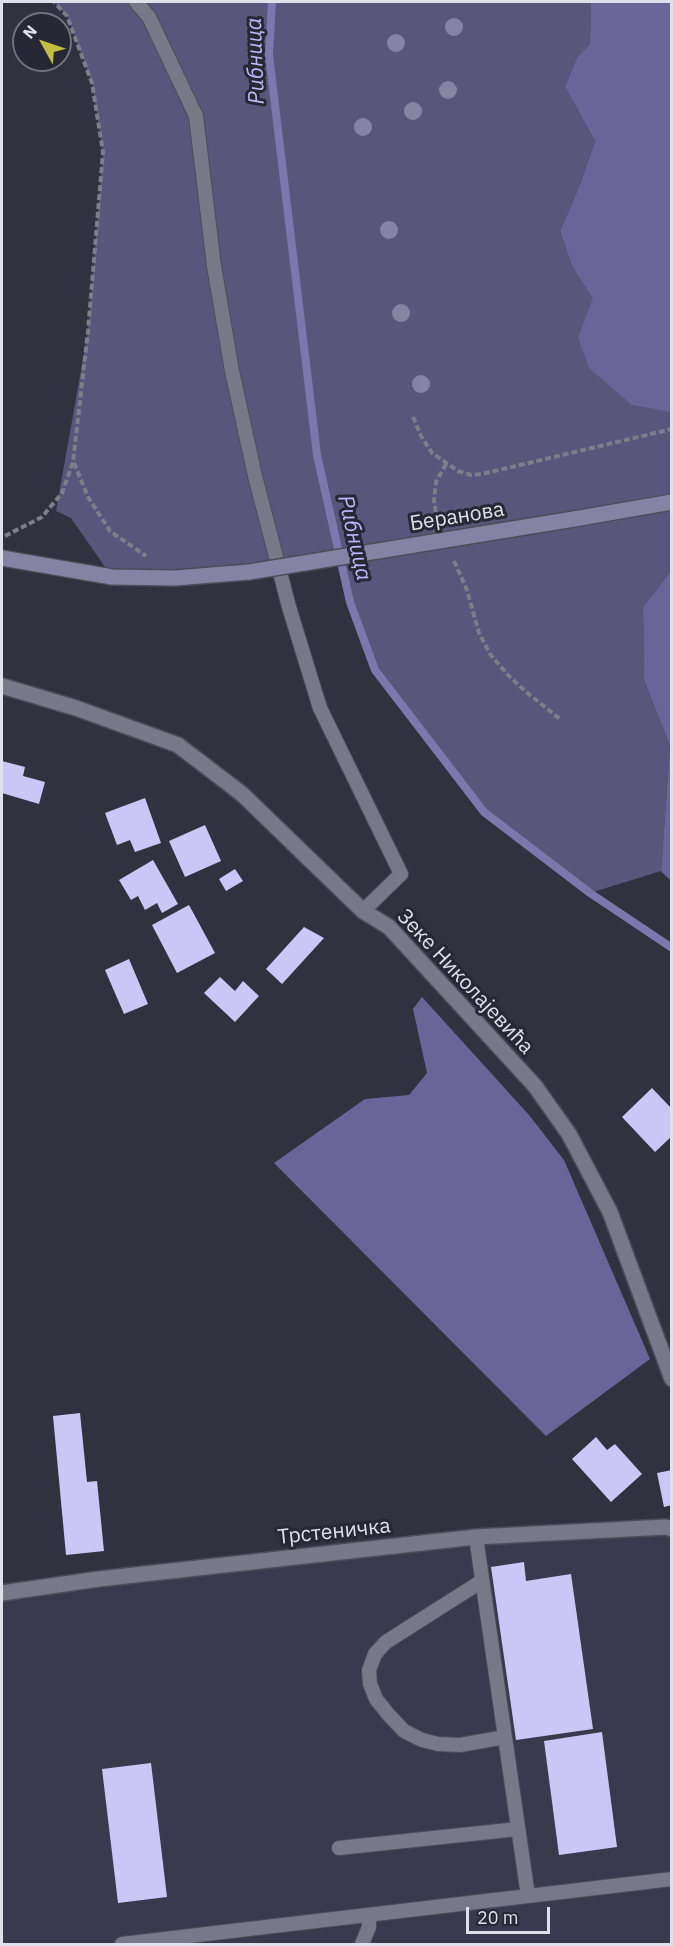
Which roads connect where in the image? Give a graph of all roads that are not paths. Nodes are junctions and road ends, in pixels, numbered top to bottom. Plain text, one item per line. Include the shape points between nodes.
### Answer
1 (136, 2) edge
2 (672, 502) edge
3 (2, 558) edge
4 (2, 686) edge
5 (363, 911) junction
6 (672, 1378) edge
7 (670, 1527) edge
8 (476, 1537) junction
9 (482, 1581) junction
10 (2, 1593) edge
11 (505, 1737) junction
12 (518, 1829) junction
13 (339, 1848) dead end
14 (672, 1879) edge
15 (528, 1896) junction
16 (369, 1915) junction
17 (122, 1944) edge
18 (362, 1944) edge

1 - 5 lane via 149,17 196,116 214,266 232,371 255,476 306,663 320,708 401,874
2 - 3 main road, Беранова, bridge via 249,572 112,578
4 - 5 street, Зеке Николајевића via 178,745 242,794
5 - 6 street, Зеке Николајевића via 389,927 535,1086 569,1134 610,1212
7 - 8 street, Трстеничка
8 - 9 lane
8 - 10 street, Трстеничка
9 - 11 lane
9 - 11 lane via 386,1642 375,1654 369,1670 370,1684 388,1714 404,1731 422,1740 459,1744
11 - 12 lane
12 - 13 lane
12 - 15 lane
14 - 15 lane
15 - 16 lane
16 - 17 lane
16 - 18 lane

